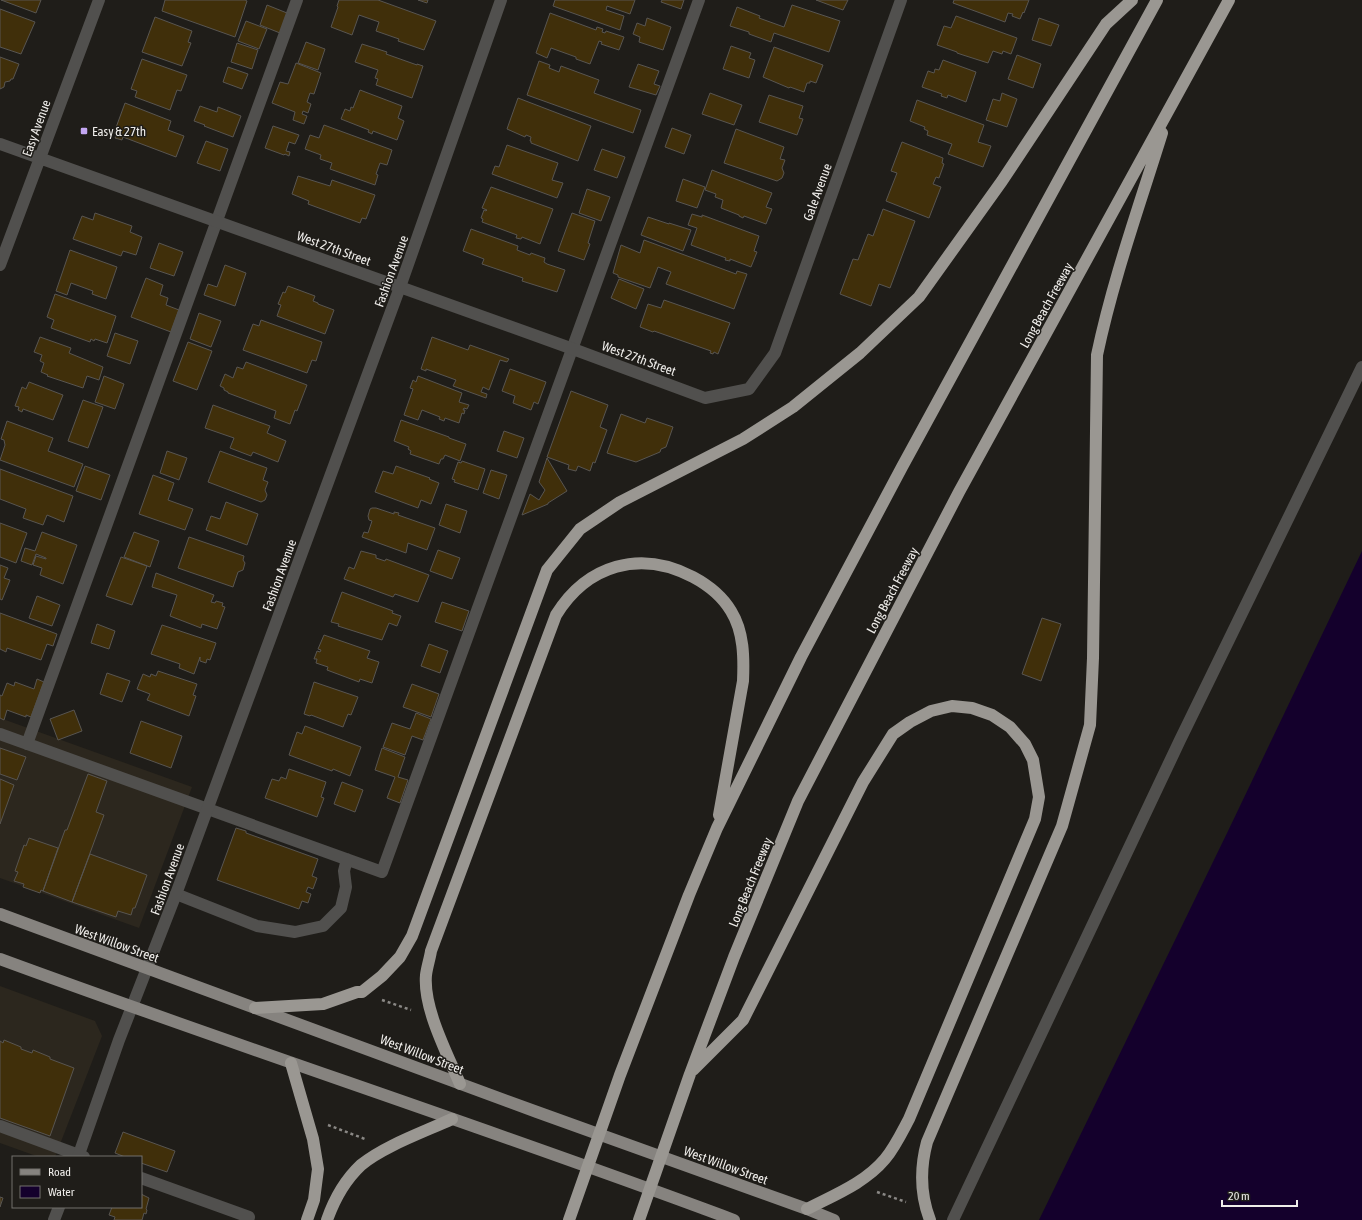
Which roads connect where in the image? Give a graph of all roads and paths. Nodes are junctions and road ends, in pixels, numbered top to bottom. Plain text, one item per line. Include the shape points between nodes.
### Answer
1 (99, 0) edge
2 (297, 0) edge
3 (501, 0) edge
4 (699, 0) edge
5 (901, 0) edge
6 (1132, 0) edge
7 (1157, 0) edge
8 (1229, 0) edge
9 (1170, 107) junction
10 (0, 144) edge
11 (39, 158) junction
12 (217, 221) junction
13 (0, 265) edge
14 (400, 287) junction
15 (572, 349) junction
16 (1362, 367) edge
17 (750, 389) joint
18 (0, 734) edge
19 (27, 744) junction
20 (207, 809) junction
21 (717, 828) junction
22 (347, 859) junction
23 (176, 894) junction
24 (0, 914) edge
25 (0, 959) edge
26 (147, 969) junction
27 (377, 999) dead end
28 (132, 1006) junction
29 (256, 1008) junction
30 (414, 1011) dead end
31 (291, 1063) junction
32 (690, 1074) junction
33 (460, 1084) junction
34 (452, 1119) junction
35 (322, 1123) dead end
36 (0, 1126) edge
37 (366, 1139) dead end
38 (80, 1156) edge
39 (142, 1178) edge
40 (874, 1191) dead end
41 (907, 1202) dead end
42 (59, 1208) edge
43 (806, 1209) junction
44 (569, 1217) edge
45 (54, 1220) edge
46 (248, 1220) edge
47 (307, 1220) edge
48 (327, 1220) edge
49 (639, 1220) edge
50 (734, 1220) edge
51 (834, 1220) edge
52 (930, 1220) edge
53 (953, 1220) edge

1 - 11 street, Easy Avenue
2 - 12 street
3 - 14 street, Fashion Avenue
4 - 15 street
5 - 17 street, Gale Avenue via 775,353
6 - 29 highway via 1106,24 1002,181 919,297 860,353 793,407 743,439 620,502 580,529 547,570 412,936 400,957 362,992 322,1004
7 - 21 highway via 800,657
8 - 9 highway, Long Beach Freeway
9 - 32 highway, Long Beach Freeway via 959,492 798,801 734,957
9 - 52 highway via 1116,277 1097,355 1090,725 1062,826 927,1142 923,1158 922,1193
10 - 11 street, West 27th Street
11 - 12 street, West 27th Street
11 - 13 street, Easy Avenue
12 - 14 street, West 27th Street
12 - 19 street
14 - 15 street, West 27th Street
14 - 20 street, Fashion Avenue
15 - 17 street, West 27th Street via 705,398
15 - 22 street via 382,872
16 - 53 street via 1180,740
18 - 19 street
19 - 20 street
20 - 22 street
20 - 23 street, Fashion Avenue
21 - 33 highway via 743,682 742,641 737,623 731,610 712,589 683,572 646,563 628,564 608,570 580,586 562,604 556,615 431,950 426,975 428,1001
21 - 44 highway via 623,1068
22 - 23 street via 344,871 346,887 341,908 323,926 302,931 257,926
23 - 26 street, Fashion Avenue
24 - 26 main road, West Willow Street
25 - 28 main road
26 - 28 street, Fashion Avenue
26 - 29 main road, West Willow Street
27 - 30 path
28 - 31 main road
28 - 38 street, Fashion Avenue
29 - 33 main road, West Willow Street
31 - 34 main road
31 - 47 highway via 313,1139 318,1169 314,1200
32 - 43 highway via 743,1020 863,782 893,734 931,711 952,706 972,708 992,715 1010,727 1033,760 1039,797 1035,819 909,1119 886,1158 870,1174
32 - 49 highway, Long Beach Freeway
33 - 43 main road, West Willow Street
34 - 48 highway via 389,1147 361,1165 333,1204
34 - 50 main road
35 - 37 path
36 - 38 street
39 - 46 street via 249,1217
40 - 41 path
42 - 45 street
43 - 51 main road, West Willow Street

